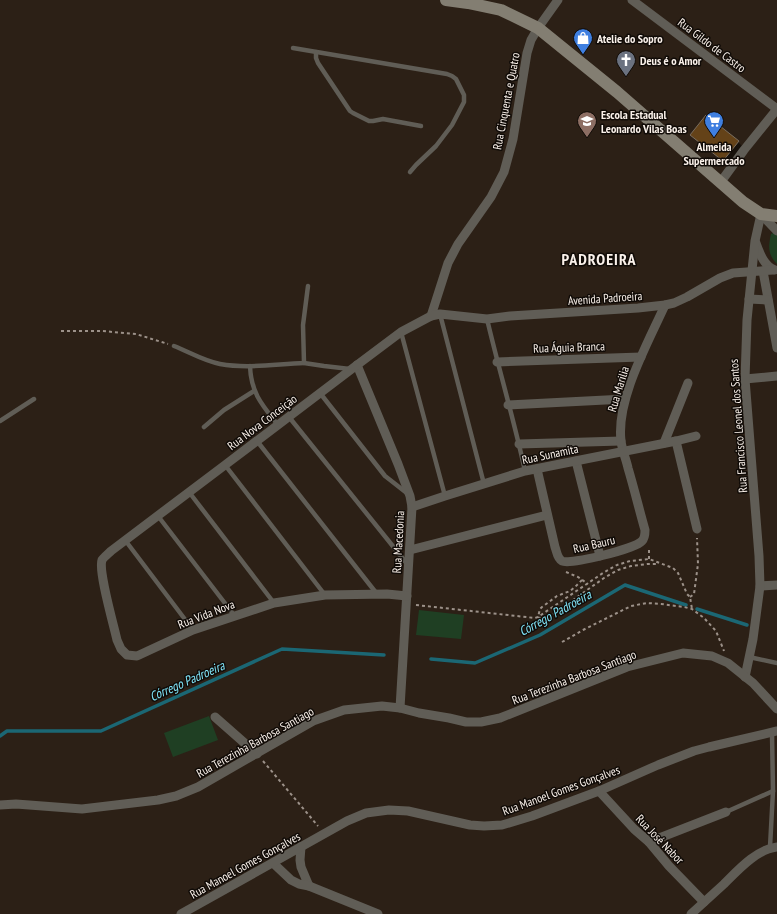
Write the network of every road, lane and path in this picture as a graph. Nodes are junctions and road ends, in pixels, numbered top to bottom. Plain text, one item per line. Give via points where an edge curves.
1 (446, 0) edge
2 (558, 0) edge
3 (632, 0) edge
4 (538, 28) junction
5 (293, 48) dead end
6 (316, 52) junction
7 (777, 109) edge
8 (421, 126) dead end
9 (410, 172) dead end
10 (720, 183) junction
11 (761, 214) junction
12 (777, 216) edge
13 (777, 231) edge
14 (755, 242) junction
15 (775, 270) edge
16 (752, 271) junction
17 (764, 271) junction
18 (308, 286) dead end
19 (749, 299) junction
20 (768, 300) junction
21 (665, 305) junction
22 (435, 315) junction
23 (487, 319) junction
24 (61, 331) dead end
25 (401, 332) junction
26 (174, 346) joint
27 (777, 348) edge
28 (641, 357) junction
29 (497, 362) junction
30 (304, 363) junction
31 (250, 366) junction
32 (354, 367) junction
33 (777, 376) edge
34 (745, 379) junction
35 (688, 383) dead end
36 (254, 391) junction
37 (320, 393) junction
38 (34, 399) dead end
39 (625, 400) junction
40 (508, 405) junction
41 (288, 417) junction
42 (0, 422) edge
43 (278, 425) junction
44 (204, 427) dead end
45 (696, 436) dead end
46 (257, 441) junction
47 (621, 441) junction
48 (676, 441) junction
49 (664, 443) junction
50 (519, 444) junction
51 (624, 451) junction
52 (576, 461) junction
53 (225, 465) junction
54 (537, 469) junction
55 (525, 471) junction
56 (484, 484) junction
57 (189, 492) junction
58 (410, 496) junction
59 (445, 496) junction
60 (412, 507) junction
61 (547, 515) junction
62 (158, 516) junction
63 (697, 529) joint
64 (645, 530) joint
65 (125, 540) junction
66 (649, 546) dead end
67 (410, 550) junction
68 (111, 551) joint
69 (600, 556) junction
70 (649, 559) junction
71 (661, 564) junction
72 (408, 566) junction
73 (564, 571) dead end
74 (603, 573) junction
75 (604, 578) junction
76 (582, 580) junction
77 (588, 584) junction
78 (760, 586) junction
79 (777, 586) edge
80 (377, 594) junction
81 (325, 595) junction
82 (690, 597) junction
83 (407, 600) junction
84 (274, 602) junction
85 (692, 609) junction
86 (234, 615) junction
87 (538, 617) junction
88 (193, 630) junction
89 (562, 642) dead end
90 (749, 657) junction
91 (728, 663) junction
92 (777, 663) edge
93 (745, 677) junction
94 (400, 708) junction
95 (777, 709) edge
96 (215, 717) dead end
97 (774, 732) edge
98 (257, 754) junction
99 (599, 791) junction
100 (773, 791) junction
101 (0, 805) edge
102 (726, 812) joint
103 (325, 834) junction
104 (648, 842) junction
105 (774, 847) edge
106 (301, 848) junction
107 (273, 863) junction
108 (309, 886) junction
109 (704, 902) junction
110 (181, 914) edge
111 (378, 914) edge
112 (692, 914) edge

1 - 4 main road via 500,10
2 - 4 street, Rua Cinquenta e Quatro
3 - 7 street, Rua Gildo de Castro
4 - 10 main road via 617,92
4 - 22 street, Rua Cinquenta e Quatro via 527,53 513,139 504,172 448,263
5 - 6 lane
6 - 8 lane via 318,63 353,113 369,121 383,119
6 - 9 lane via 447,74 456,79 464,95 464,102 452,125 436,146
7 - 10 street
10 - 11 main road
11 - 12 main road
11 - 13 street
11 - 14 street, Rua Francisco Leonel dos Santos
14 - 15 street via 760,256
14 - 16 street, Rua Francisco Leonel dos Santos
15 - 17 street, Avenida Padroeira
16 - 17 street, Avenida Padroeira
16 - 19 street, Rua Francisco Leonel dos Santos
16 - 21 street, Avenida Padroeira via 733,273 720,278 687,297
17 - 20 street
18 - 30 lane via 303,326
19 - 20 street
19 - 34 street, Rua Francisco Leonel dos Santos
20 - 27 street
21 - 23 street, Avenida Padroeira
21 - 28 street, Rua Marilia
22 - 23 street, Avenida Padroeira
22 - 25 street, Rua Nova Conceição
22 - 56 lane
23 - 29 lane
24 - 26 path via 136,334
25 - 32 street, Rua Nova Conceição
25 - 59 lane
26 - 31 lane via 219,364
28 - 29 street, Rua Águia Branca
28 - 39 street, Rua Marilia
29 - 40 lane
30 - 31 lane
30 - 32 lane
31 - 36 lane
32 - 37 street, Rua Nova Conceição
32 - 58 street, Rua Macedonia
33 - 34 street
34 - 78 street, Rua Francisco Leonel dos Santos
35 - 49 street
36 - 43 lane
36 - 44 lane via 224,410
37 - 41 street, Rua Nova Conceição
37 - 58 lane via 385,476
38 - 42 lane
39 - 40 street
39 - 47 street, Rua Marilia
40 - 50 lane
41 - 43 street, Rua Nova Conceição
41 - 72 lane
43 - 46 street, Rua Nova Conceição
45 - 48 street, Rua Sunamita
46 - 53 street, Rua Nova Conceição
46 - 80 lane
47 - 50 street
47 - 51 street, Rua Marilia
48 - 49 street, Rua Sunamita
48 - 63 street
49 - 51 street, Rua Sunamita
50 - 55 lane
51 - 52 street, Rua Sunamita
51 - 64 street, Rua Marilia
52 - 54 street, Rua Sunamita
52 - 69 street
53 - 57 street, Rua Nova Conceição
53 - 81 lane
54 - 55 street, Rua Sunamita
54 - 61 street, Rua Bauru
55 - 56 street, Rua Sunamita
56 - 59 street, Rua Sunamita
57 - 62 street, Rua Nova Conceição
57 - 84 lane
58 - 60 street, Rua Macedonia
59 - 60 street, Rua Sunamita
60 - 67 street, Rua Macedonia
61 - 67 street
61 - 69 street, Rua Bauru via 558,556 562,561
62 - 65 street, Rua Nova Conceição
62 - 86 lane
63 - 82 path via 698,564 694,594
64 - 69 street, Rua Bauru via 642,541 636,545
65 - 68 street, Rua Nova Conceição
65 - 88 lane
66 - 70 path
67 - 72 street, Rua Macedonia
68 - 88 street, Rua Vida Nova via 102,560 103,581 117,640 127,655 137,656
70 - 71 path
70 - 74 path via 630,561
71 - 75 path via 631,566
71 - 82 path via 674,568
72 - 83 street, Rua Macedonia
73 - 76 path
74 - 75 path
74 - 77 path
75 - 87 path via 545,620
76 - 77 path
76 - 87 path via 542,607
77 - 87 path
78 - 79 street
78 - 90 street, Rua Francisco Leonel dos Santos
80 - 81 street, Rua Vida Nova
80 - 83 street, Rua Vida Nova
81 - 84 street, Rua Vida Nova
82 - 85 path
83 - 87 path
83 - 94 street, Rua Macedonia
84 - 86 street, Rua Vida Nova
85 - 89 path via 647,603 631,606
85 - 91 path via 716,631
86 - 88 street, Rua Vida Nova
90 - 92 lane
90 - 93 street, Rua Francisco Leonel dos Santos
91 - 93 street, Rua Terezinha Barbosa Santiago
91 - 94 street, Rua Terezinha Barbosa Santiago via 712,656 683,653 626,667 500,718 481,722 466,722
93 - 95 street, Rua Terezinha Barbosa Santiago
94 - 98 street, Rua Terezinha Barbosa Santiago via 382,706 344,710 313,721
96 - 98 street
97 - 99 street, Rua Manoel Gomes Gonçalves via 694,751
97 - 100 lane
98 - 101 street, Rua Terezinha Barbosa Santiago via 198,787 176,796 82,809
98 - 103 path
99 - 103 street, Rua Manoel Gomes Gonçalves via 502,825 470,825 408,811 389,810 346,821
99 - 104 street, Rua José Nabor
100 - 102 lane
100 - 105 lane
102 - 104 street
103 - 106 street, Rua Manoel Gomes Gonçalves
104 - 109 street, Rua José Nabor
105 - 109 street via 763,851 743,866
106 - 107 street, Rua Manoel Gomes Gonçalves
106 - 108 street via 301,867
107 - 108 street via 291,880
107 - 110 street, Rua Manoel Gomes Gonçalves
108 - 111 street
109 - 112 street

